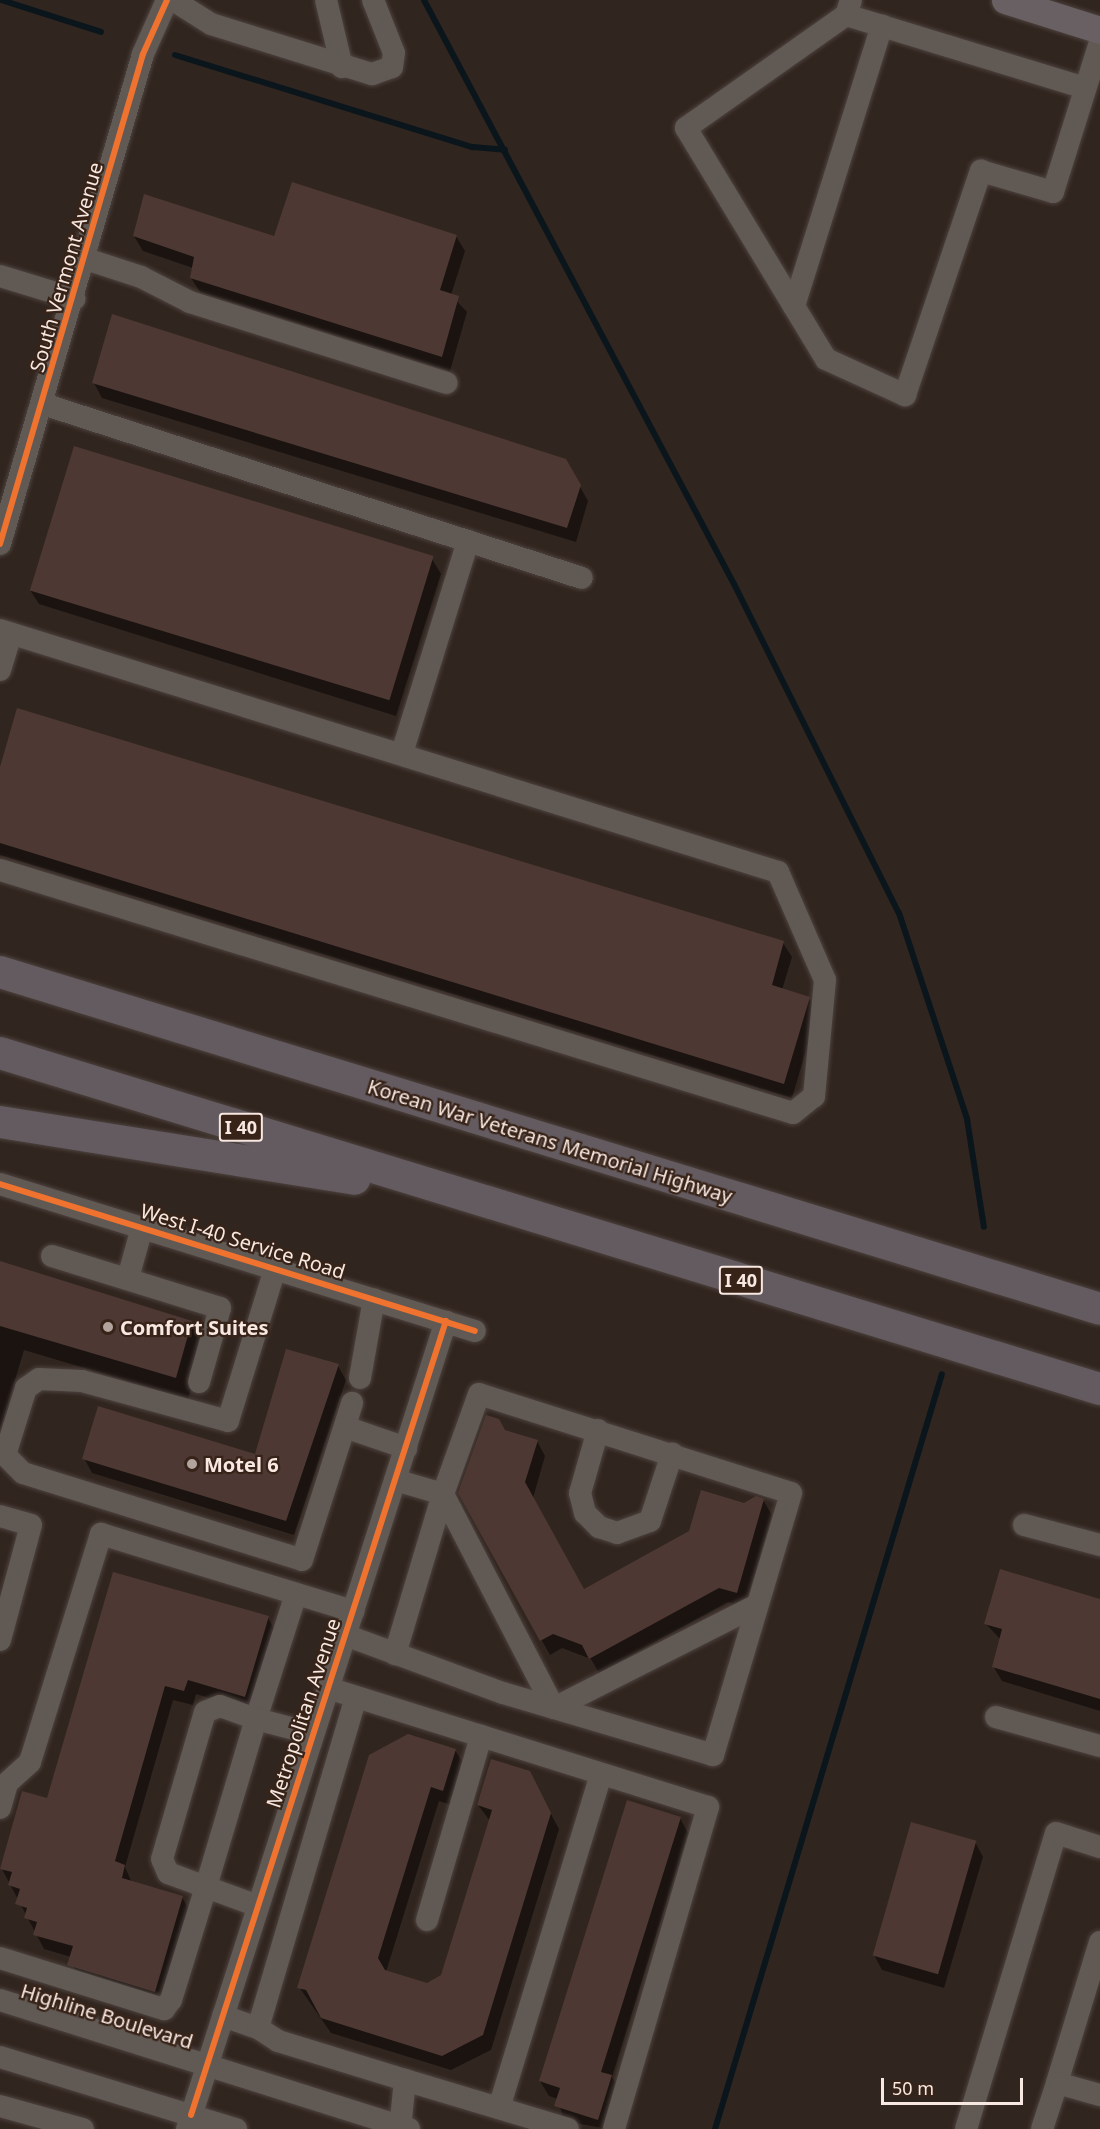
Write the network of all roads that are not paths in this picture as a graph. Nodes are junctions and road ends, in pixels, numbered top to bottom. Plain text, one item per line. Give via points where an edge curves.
1 (166, 0) edge
2 (173, 0) edge
3 (326, 0) edge
4 (373, 0) edge
5 (1005, 0) edge
6 (848, 7) edge
7 (882, 26) junction
8 (1100, 30) edge
9 (1100, 42) edge
10 (342, 67) junction
11 (1085, 88) junction
12 (86, 259) junction
13 (0, 276) edge
14 (75, 299) junction
15 (794, 306) junction
16 (447, 383) dead end
17 (43, 404) junction
18 (468, 541) junction
19 (0, 544) edge
20 (582, 578) dead end
21 (6, 632) edge
22 (0, 670) edge
23 (402, 753) junction
24 (0, 870) edge
25 (0, 972) edge
26 (0, 1053) edge
27 (0, 1122) edge
28 (0, 1184) edge
29 (481, 1201) junction
30 (142, 1228) junction
31 (52, 1256) dead end
32 (276, 1269) junction
33 (128, 1278) junction
34 (374, 1299) junction
35 (1100, 1309) edge
36 (446, 1321) junction
37 (476, 1332) dead end
38 (360, 1377) dead end
39 (199, 1382) dead end
40 (1100, 1389) edge
41 (352, 1403) dead end
42 (345, 1427) junction
43 (598, 1430) junction
44 (405, 1448) junction
45 (672, 1454) junction
46 (395, 1480) junction
47 (443, 1494) junction
48 (0, 1516) edge
49 (1024, 1526) dead end
50 (1100, 1545) edge
51 (8, 1583) edge
52 (295, 1597) junction
53 (758, 1605) junction
54 (353, 1611) junction
55 (345, 1635) junction
56 (0, 1640) edge
57 (396, 1654) junction
58 (328, 1688) junction
59 (356, 1697) junction
60 (554, 1708) junction
61 (996, 1717) dead end
62 (256, 1719) junction
63 (313, 1734) junction
64 (481, 1736) junction
65 (1100, 1746) edge
66 (601, 1774) junction
67 (0, 1808) edge
68 (1100, 1847) edge
69 (206, 1887) junction
70 (258, 1906) junction
71 (427, 1920) dead end
72 (1100, 1942) edge
73 (0, 1958) edge
74 (0, 2000) edge
75 (223, 2016) junction
76 (258, 2028) junction
77 (0, 2057) edge
78 (207, 2064) junction
79 (405, 2080) junction
80 (1057, 2083) junction
81 (1100, 2096) edge
82 (0, 2106) edge
83 (499, 2108) junction
84 (189, 2122) edge
85 (403, 2128) edge
86 (83, 2129) edge
87 (236, 2129) edge
88 (568, 2129) edge
89 (614, 2129) edge
90 (966, 2129) edge
91 (1042, 2129) edge

1 - 12 street, South Vermont Avenue via 143,54
2 - 10 street via 211,24
3 - 10 street
4 - 10 street via 394,53 392,67 372,74
5 - 8 main road
6 - 7 street
6 - 15 street via 686,128
7 - 11 street
7 - 15 street
9 - 11 street
11 - 15 street via 1053,192 981,171 905,395 826,358
12 - 14 street, South Vermont Avenue
12 - 16 street via 141,277 190,302
13 - 14 street
14 - 17 street, South Vermont Avenue
17 - 18 street
17 - 19 street, South Vermont Avenue
18 - 20 street
18 - 23 street
21 - 22 street
21 - 23 street
23 - 24 street via 778,872 825,980 811,1102 793,1113
25 - 35 highway, Korean War Veterans Memorial Highway
26 - 29 highway, I 40
27 - 29 highway
28 - 30 street, West I-40 Service Road
29 - 40 highway, I 40
30 - 32 street, West I-40 Service Road
30 - 33 street
31 - 33 street
32 - 34 street, West I-40 Service Road
32 - 42 street via 228,1421 82,1381 39,1379 26,1388 5,1455 23,1473 303,1560
33 - 39 street via 220,1308
34 - 36 street, West I-40 Service Road
34 - 38 street
36 - 37 street, West I-40 Service Road
36 - 44 street, Metropolitan Avenue
41 - 42 street
42 - 44 street
43 - 45 street
43 - 45 street via 580,1493 585,1513 599,1527 616,1533 650,1521
43 - 47 street via 479,1394
44 - 46 street, Metropolitan Avenue
45 - 53 street via 791,1493
46 - 47 street
46 - 54 street, Metropolitan Avenue
47 - 57 street
47 - 60 street
48 - 51 street via 31,1525
49 - 50 street
51 - 56 street
52 - 54 street
52 - 62 street
52 - 67 street via 101,1534 30,1762 7,1783
53 - 60 street
53 - 60 street via 713,1755
54 - 55 street, Metropolitan Avenue
55 - 57 street
55 - 58 street, Metropolitan Avenue
57 - 60 street
58 - 59 street
58 - 63 street, Metropolitan Avenue
59 - 64 street
59 - 76 street
61 - 65 street
62 - 63 street
62 - 69 street
62 - 69 street via 220,1706 205,1712 162,1859 168,1874
63 - 70 street, Metropolitan Avenue
64 - 66 street
64 - 71 street
66 - 83 street
66 - 89 street via 708,1807
68 - 90 street via 1056,1833
69 - 70 street
69 - 73 street via 171,2000 164,2009
70 - 75 street, Metropolitan Avenue
72 - 80 street
74 - 78 street, Highline Boulevard
75 - 76 street
75 - 78 street, Metropolitan Avenue
76 - 79 street via 278,2041
77 - 84 street
78 - 84 street, Metropolitan Avenue
78 - 85 street, Highline Boulevard
79 - 83 street
79 - 85 street
80 - 81 street
80 - 91 street
82 - 86 street
83 - 88 street
84 - 87 street

